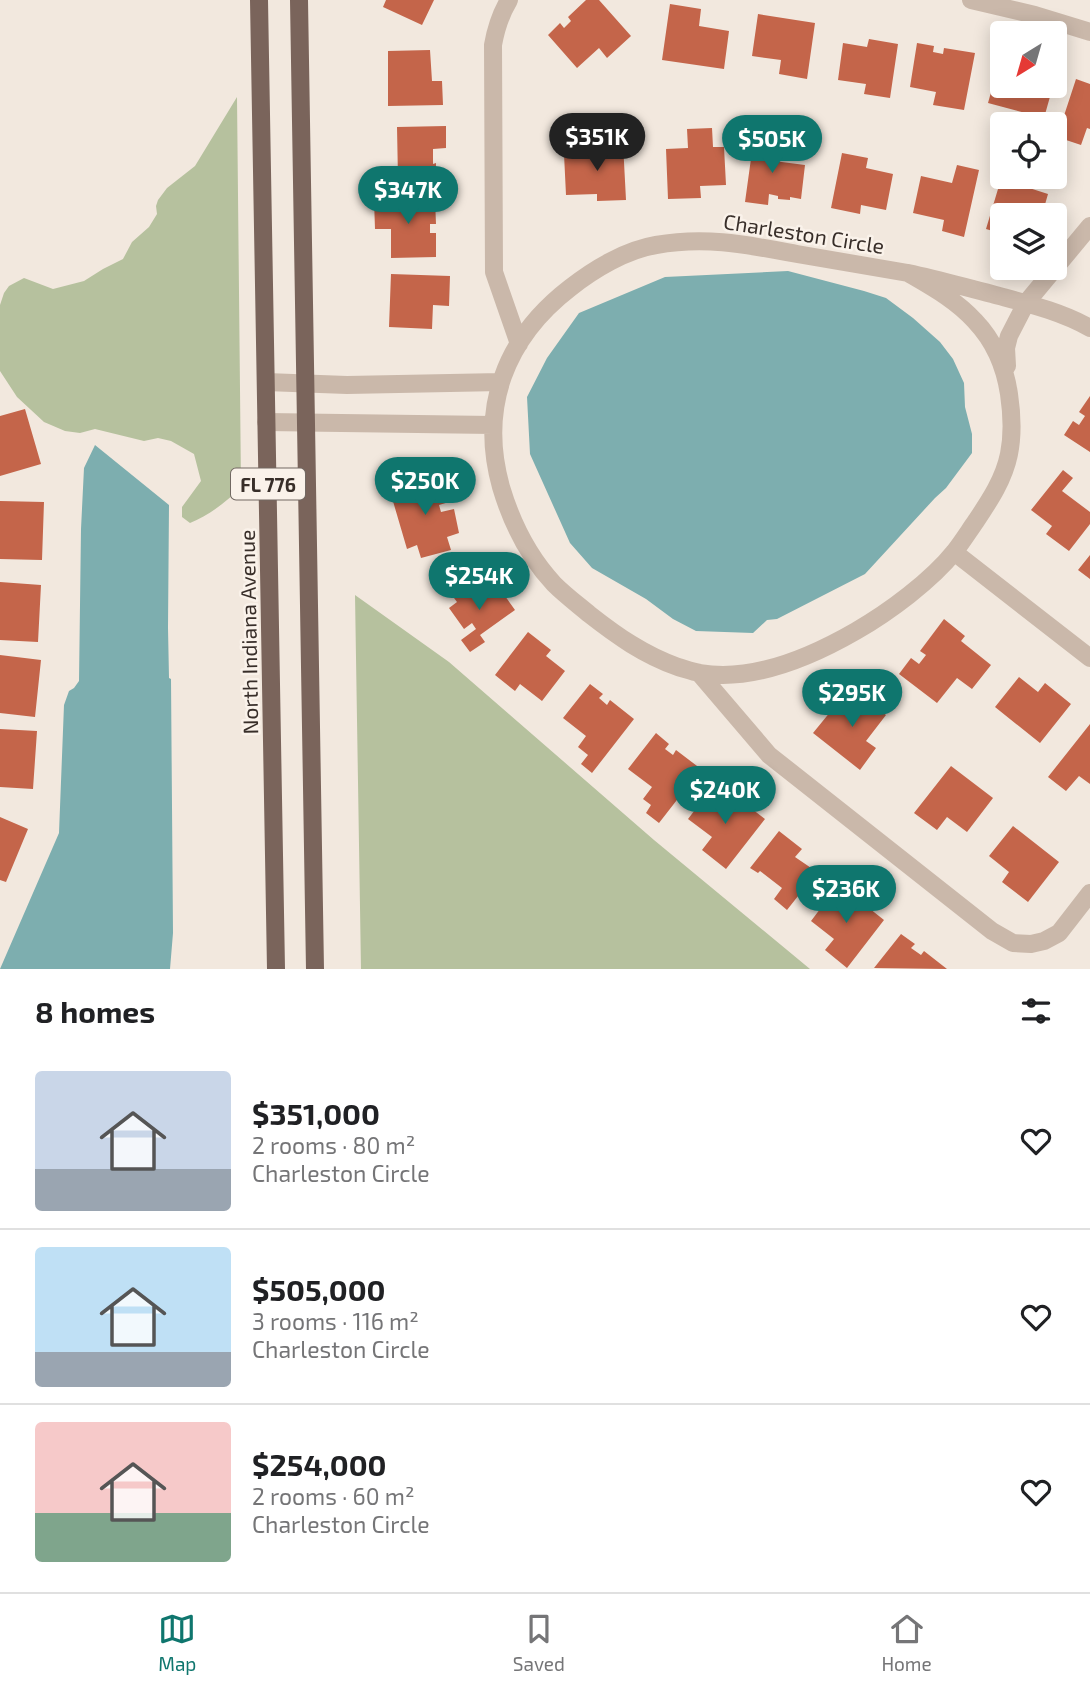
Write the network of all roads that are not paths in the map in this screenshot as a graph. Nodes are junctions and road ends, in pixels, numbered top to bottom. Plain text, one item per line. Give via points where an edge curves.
1 (259, 0) edge
2 (299, 0) edge
3 (509, 0) edge
4 (971, 0) edge
5 (1090, 32) edge
6 (1090, 226) edge
7 (908, 274) junction
8 (1026, 303) junction
9 (1090, 328) edge
10 (519, 344) junction
11 (1007, 379) junction
12 (266, 382) junction
13 (304, 382) junction
14 (501, 382) junction
15 (267, 422) junction
16 (305, 422) junction
17 (493, 425) junction
18 (954, 552) junction
19 (1090, 658) edge
20 (699, 673) junction
21 (1090, 893) edge
22 (276, 969) edge
23 (315, 969) edge

1 - 12 main road, North Indiana Avenue / FL 776
2 - 13 main road, FL 776
3 - 10 street via 496,25 493,45 494,272
4 - 5 street
6 - 8 street
7 - 8 street, Charleston Circle
7 - 10 street, Charleston Circle via 731,242 678,241 650,246 582,279 537,318
7 - 11 street, Charleston Circle via 936,288 977,323 995,347
8 - 9 street, Charleston Circle
8 - 11 street via 1009,336
10 - 14 street, Charleston Circle
11 - 18 street, Charleston Circle via 1012,429 1003,475
12 - 13 street
12 - 15 main road, North Indiana Avenue / FL 776
13 - 14 street
13 - 16 main road, FL 776
14 - 17 street, Charleston Circle
15 - 16 street
15 - 22 main road, North Indiana Avenue / FL 776
16 - 17 street
16 - 23 main road, FL 776
17 - 20 street, Charleston Circle via 495,460 506,505 516,531 545,574 622,640
18 - 19 street
18 - 20 street, Charleston Circle via 873,621 804,658 747,673
20 - 21 street via 769,755 1013,943 1031,944 1059,933

